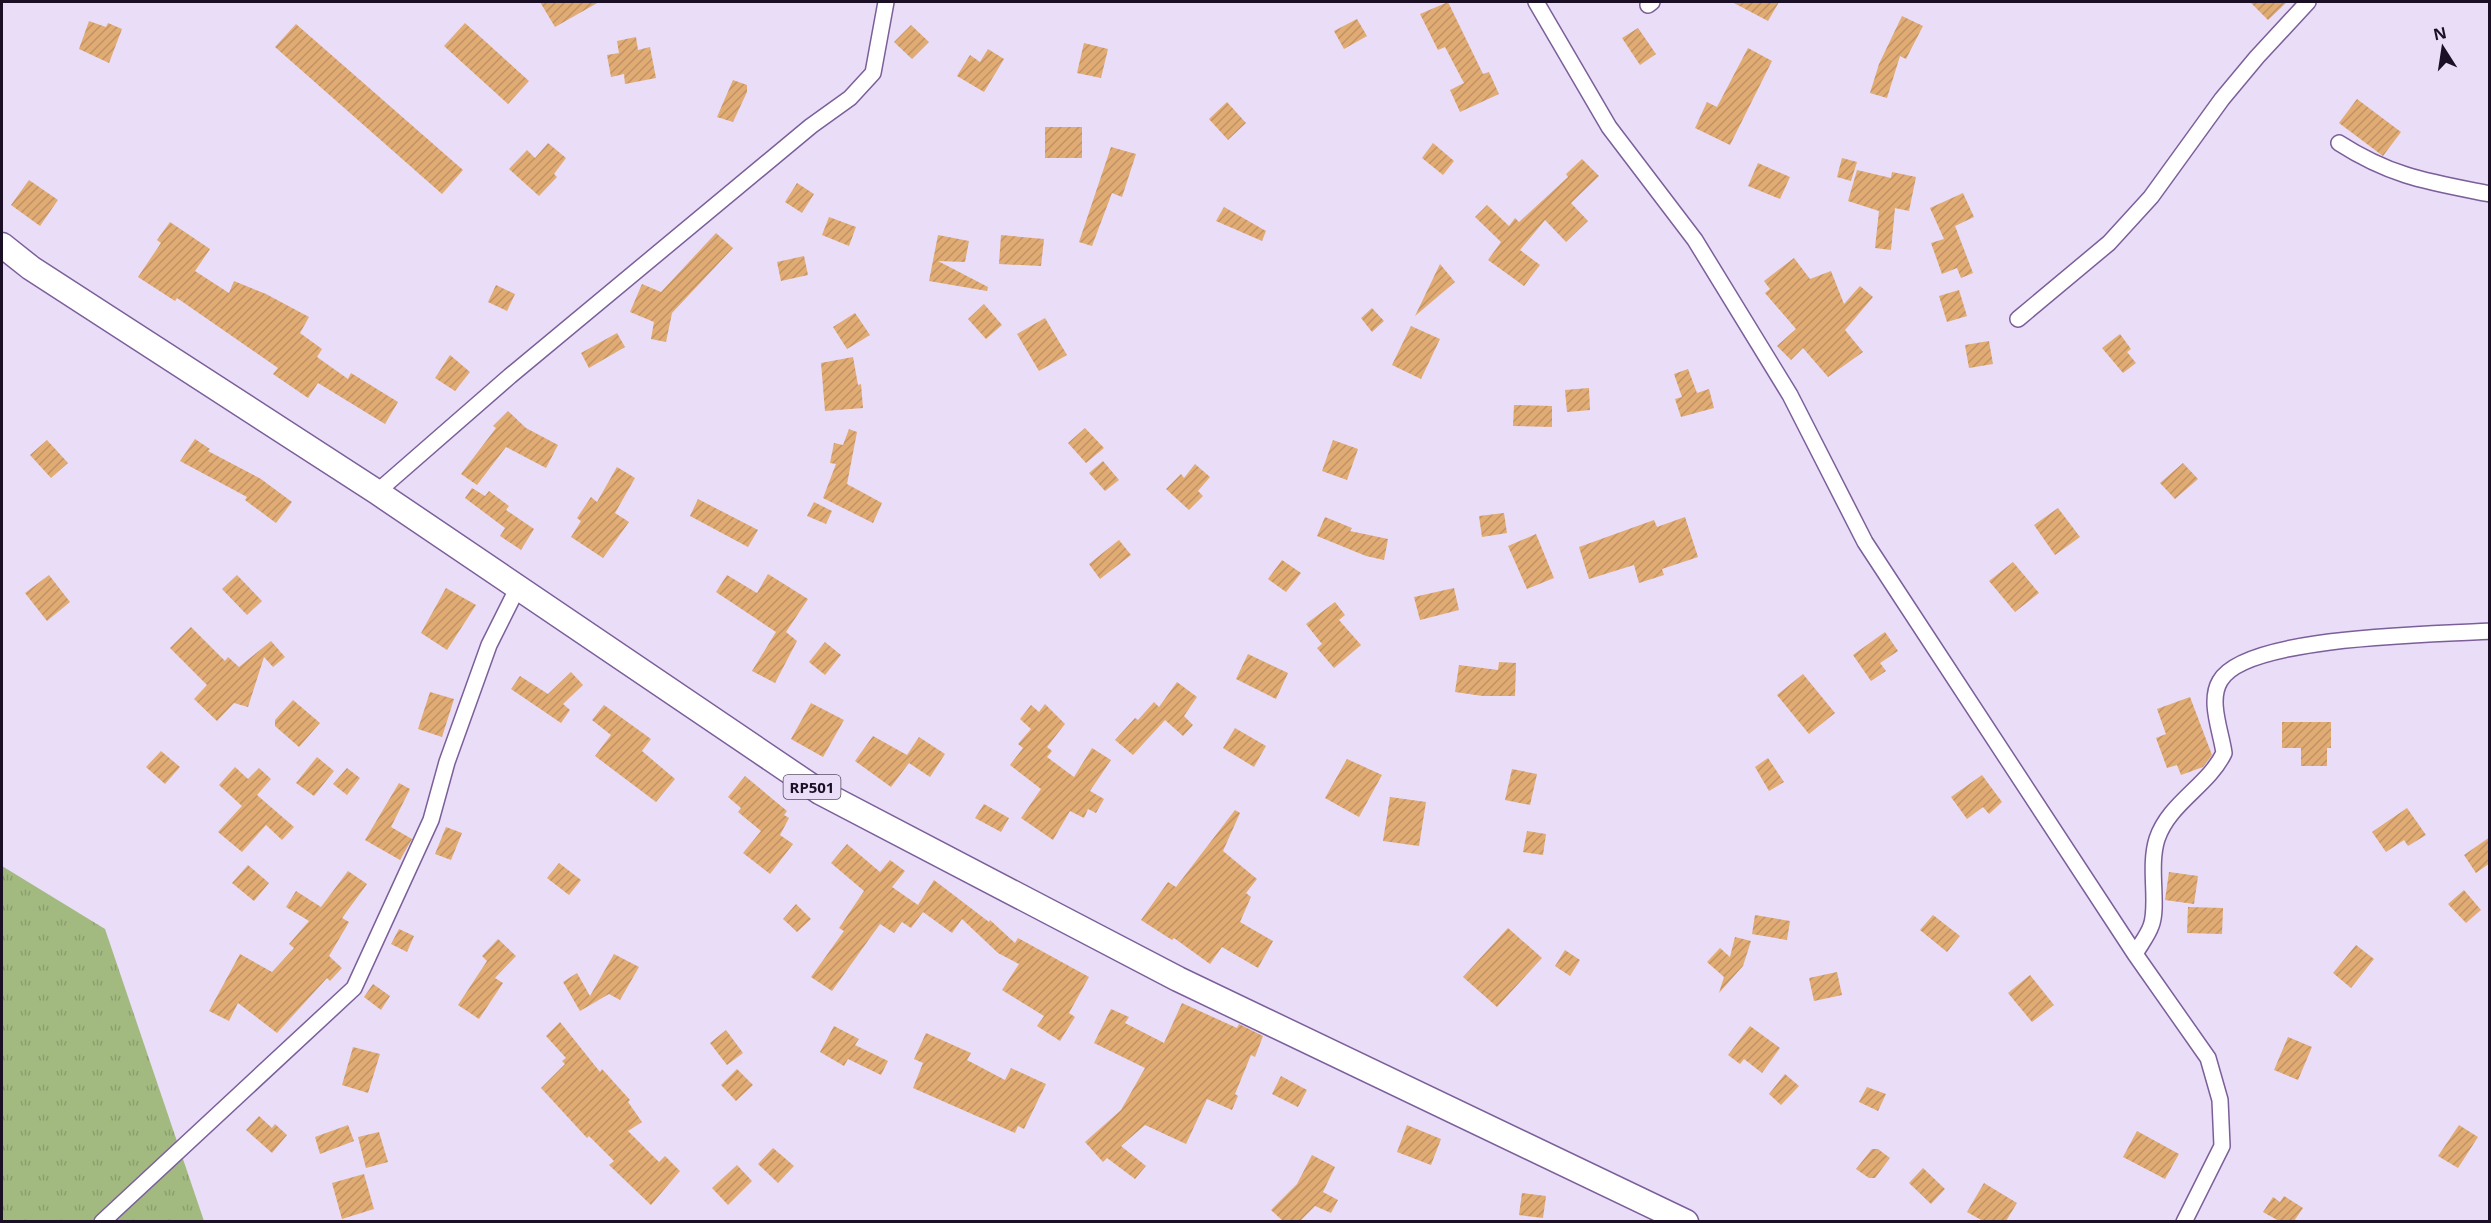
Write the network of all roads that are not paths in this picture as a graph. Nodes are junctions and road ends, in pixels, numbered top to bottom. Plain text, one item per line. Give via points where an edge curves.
1 (886, 2) edge
2 (1536, 2) edge
3 (2308, 2) edge
4 (2339, 143) dead end
5 (2490, 194) edge
6 (2, 245) edge
7 (2018, 319) dead end
8 (377, 492) junction
9 (517, 589) junction
10 (2490, 631) edge
11 (2135, 954) junction
12 (102, 1221) edge
13 (1686, 1221) edge
14 (2184, 1221) edge

1 - 8 street via 873,73 850,98 811,126 510,376
2 - 11 street via 1609,127 1695,240 1790,395 1865,542
3 - 7 street via 2222,99 2151,197 2109,243
4 - 5 street via 2389,171
6 - 8 main road, RP501
8 - 9 main road, RP501
9 - 12 street via 489,645 447,762 431,820 354,988
9 - 13 main road, RP501 via 820,792 1178,979
10 - 11 street via 2304,644 2256,656 2229,670 2216,689 2224,753 2176,808 2158,837 2151,878 2152,925
11 - 14 street via 2208,1058 2220,1100 2222,1146

